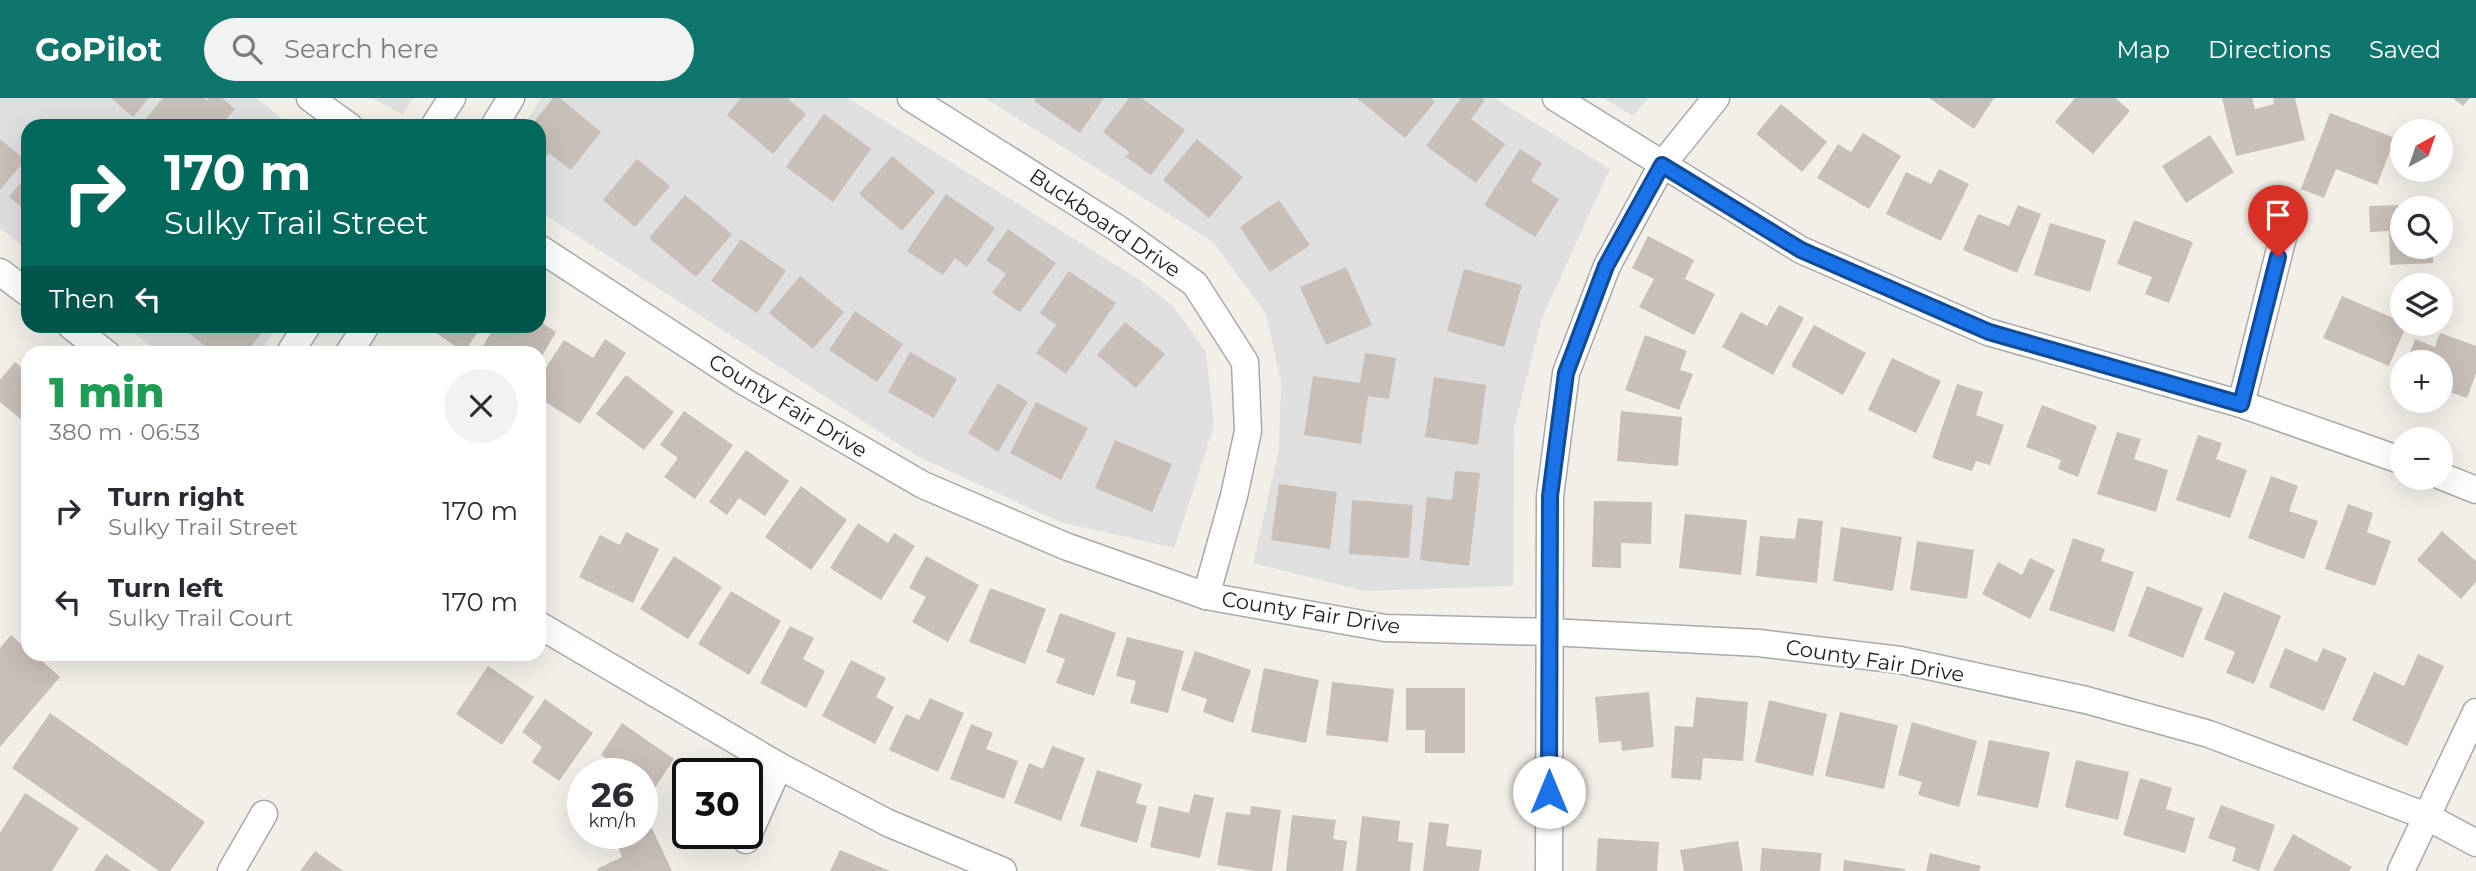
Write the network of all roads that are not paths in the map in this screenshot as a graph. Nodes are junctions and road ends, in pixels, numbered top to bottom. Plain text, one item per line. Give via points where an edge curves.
1 (310, 98) edge
2 (452, 98) edge
3 (511, 98) edge
4 (911, 98) edge
5 (1556, 98) edge
6 (1716, 98) edge
7 (339, 119) edge
8 (438, 119) edge
9 (498, 119) edge
10 (1662, 165) junction
11 (2284, 233) dead end
12 (546, 253) edge
13 (0, 272) edge
14 (21, 288) edge
15 (80, 333) edge
16 (97, 346) edge
17 (2241, 404) junction
18 (2390, 456) edge
19 (2453, 481) edge
20 (2476, 490) edge
21 (1206, 596) junction
22 (546, 629) edge
23 (1550, 632) junction
24 (2476, 712) edge
25 (779, 766) junction
26 (763, 803) edge
27 (264, 814) dead end
28 (2426, 816) junction
29 (2476, 843) edge
30 (231, 871) edge
31 (1003, 871) edge
32 (1549, 871) edge
33 (2402, 871) edge

1 - 7 street
2 - 8 street
3 - 9 street
4 - 21 street, Buckboard Drive via 1117,228 1195,284 1245,362 1248,431
5 - 10 street
6 - 10 street
10 - 17 street via 1801,250 1989,332
10 - 23 street via 1606,266 1566,373 1550,496
11 - 17 street
12 - 21 street, County Fair Drive via 745,382 923,485 1065,546
13 - 14 street
15 - 16 street
17 - 18 street
19 - 20 street
21 - 23 street, County Fair Drive via 1385,628
22 - 25 street
23 - 28 street, County Fair Drive via 1759,643 1900,660 2086,700 2209,734
23 - 32 street
24 - 28 street
25 - 26 street
25 - 31 street via 888,823
27 - 30 street
28 - 29 street, County Fair Drive
28 - 33 street

